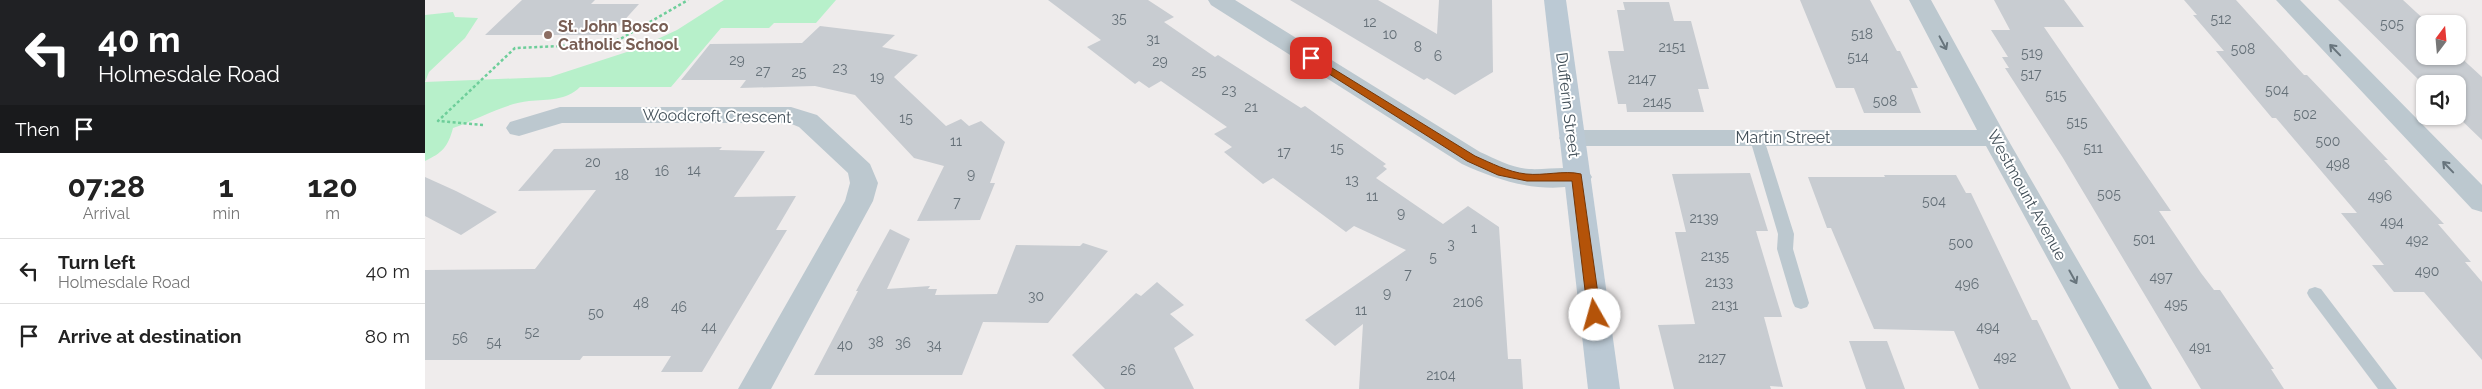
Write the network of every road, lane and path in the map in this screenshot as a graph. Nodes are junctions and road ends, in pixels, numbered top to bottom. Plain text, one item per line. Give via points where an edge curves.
1 (688, 0) edge
2 (1219, 0) edge
3 (1555, 0) edge
4 (1920, 0) edge
5 (2287, 0) edge
6 (483, 125) dead end
7 (519, 128) dead end
8 (1756, 136) junction
9 (1572, 138) junction
10 (1994, 138) junction
11 (1577, 177) junction
12 (2482, 202) edge
13 (2315, 293) dead end
14 (1801, 303) dead end
15 (755, 389) edge
16 (1604, 389) edge
17 (2137, 389) edge
18 (2388, 389) edge

1 - 6 path via 607,44 515,48 439,121
2 - 11 street via 1471,158 1502,172 1527,178
3 - 9 main road, Dufferin Street
4 -> 10 street, Westmount Avenue
12 -> 5 street
7 - 15 street, Woodcroft Crescent via 560,115 791,115 807,121 827,136 861,170 864,183 859,201
8 - 9 street, Martin Street
8 - 10 street, Martin Street
8 - 14 lane via 1786,234 1785,249
9 - 11 main road, Dufferin Street
10 -> 17 street, Westmount Avenue
11 - 16 main road, Dufferin Street
13 - 18 lane

